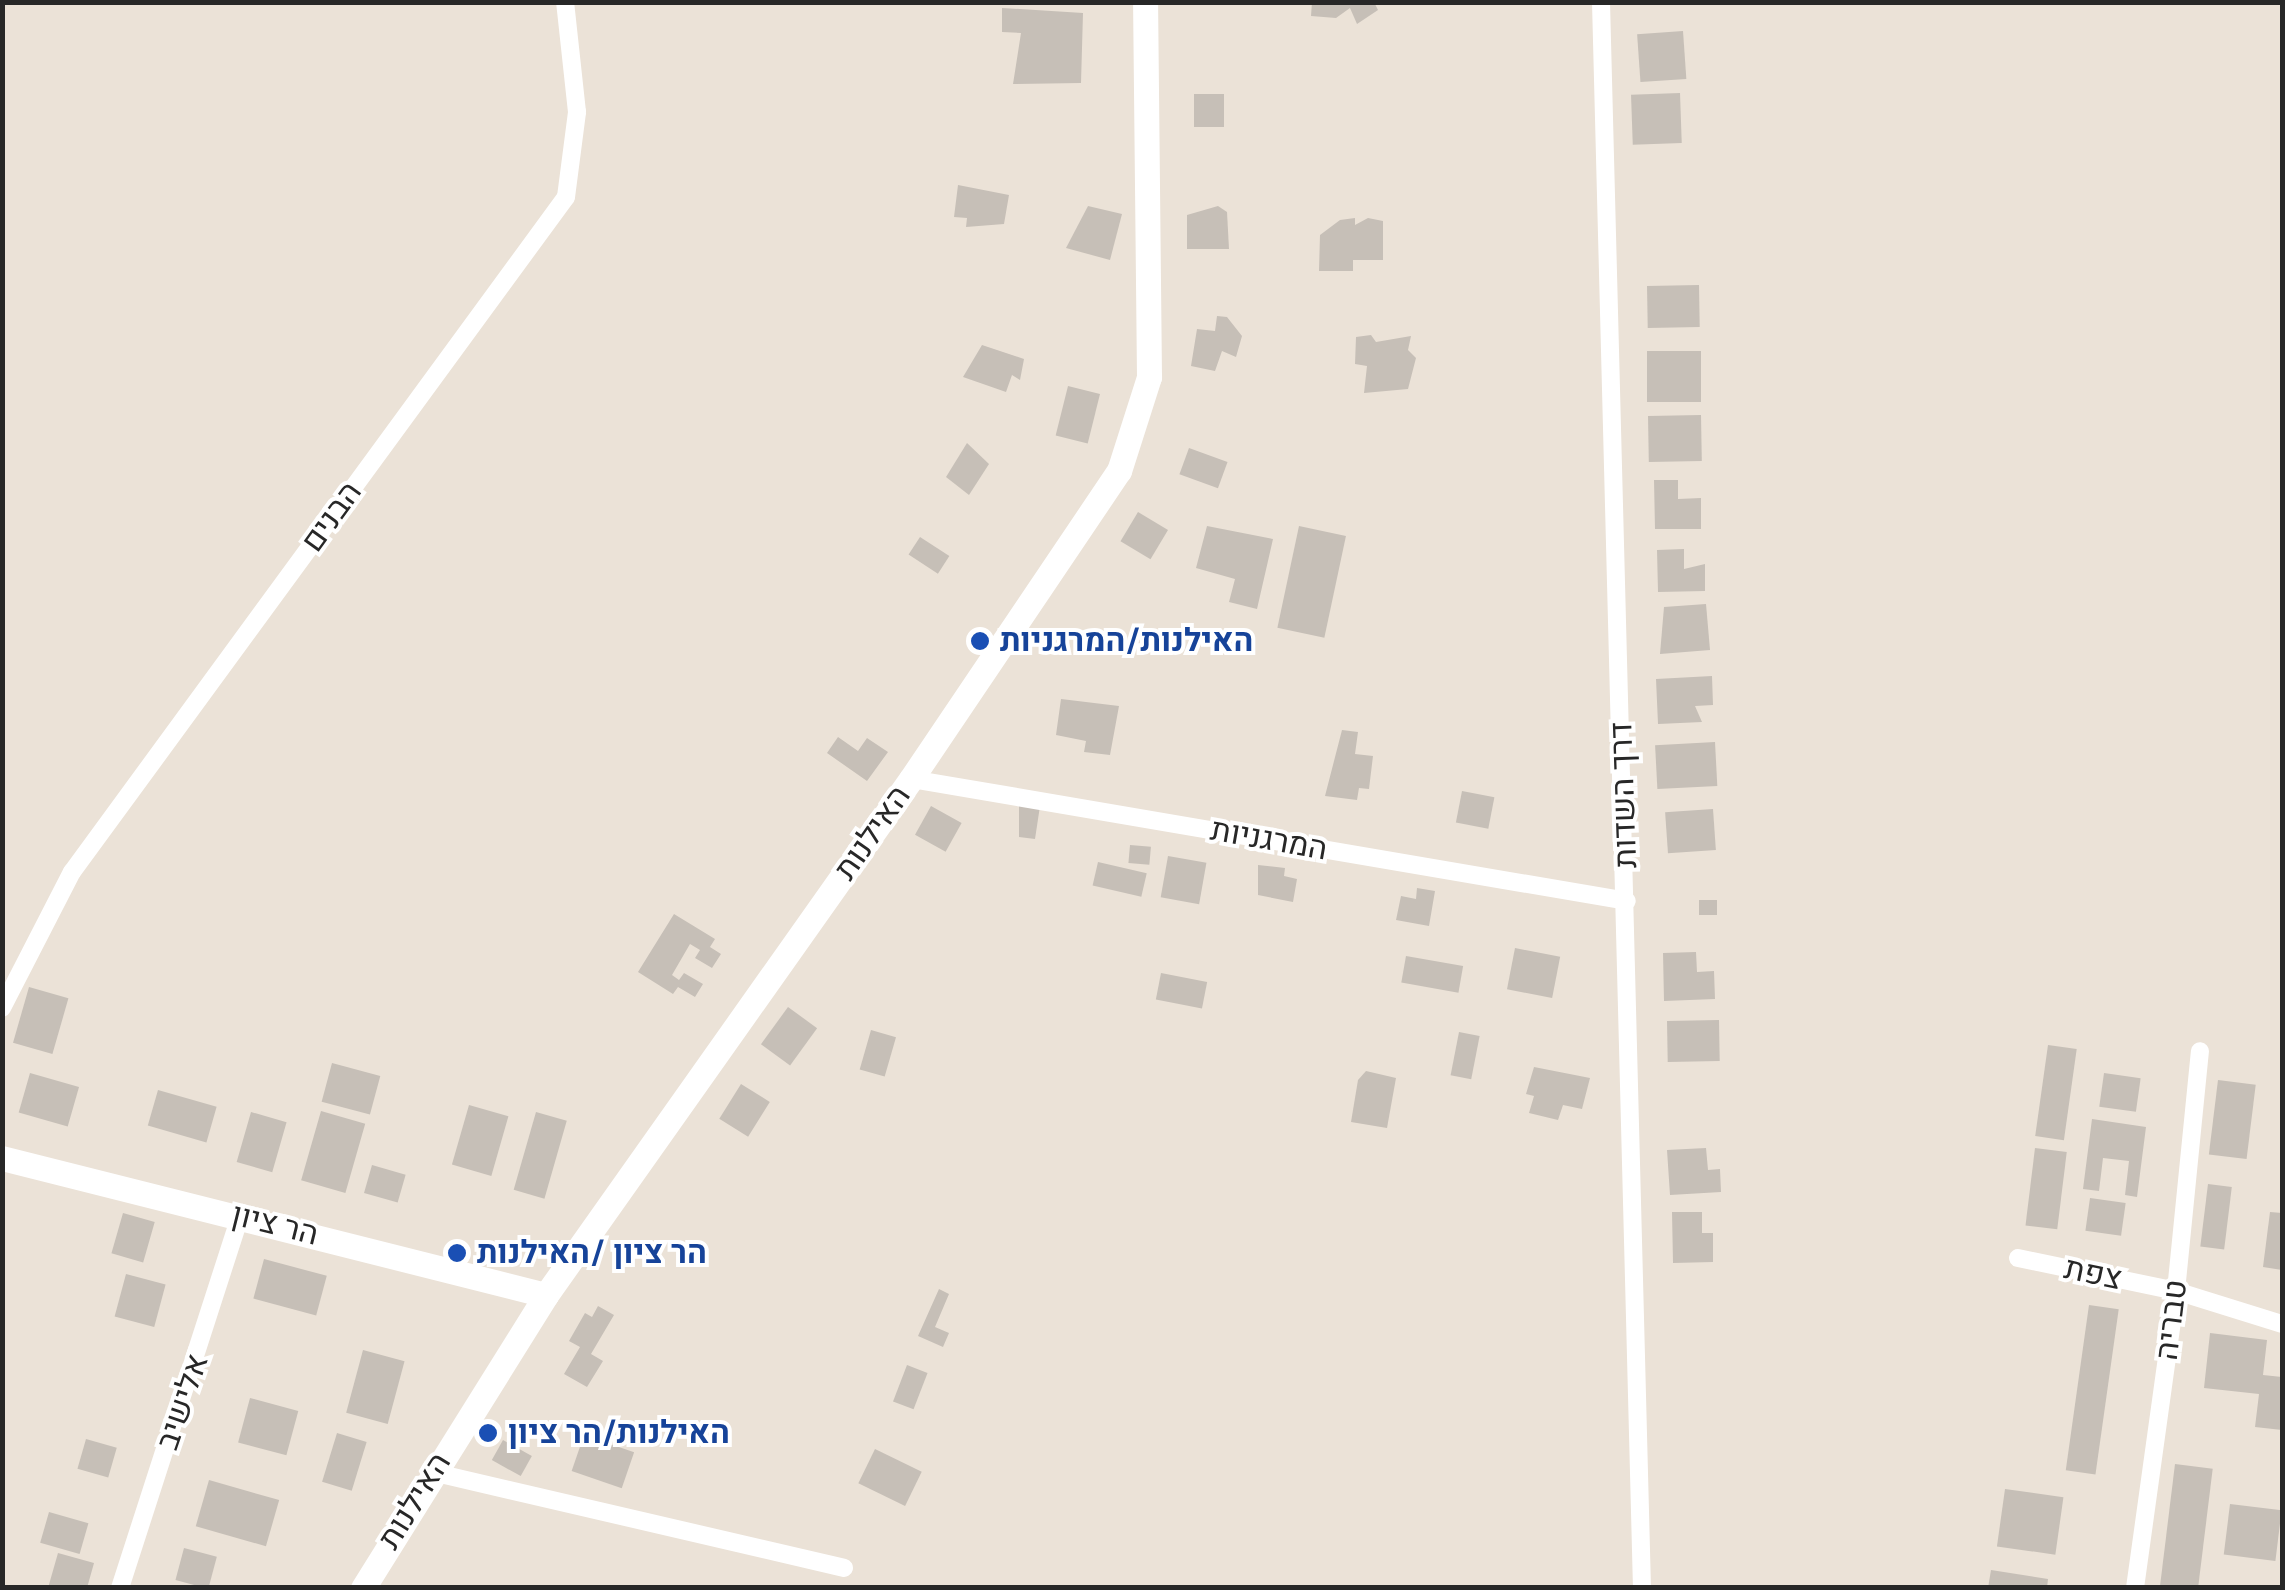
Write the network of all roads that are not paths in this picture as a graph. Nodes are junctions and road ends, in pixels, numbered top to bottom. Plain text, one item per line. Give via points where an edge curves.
1 (565, 2) edge
2 (1145, 2) edge
3 (1602, 2) edge
4 (911, 780) junction
5 (1627, 900) junction
6 (2, 1008) edge
7 (2200, 1050) dead end
8 (2, 1158) edge
9 (240, 1216) junction
10 (2018, 1258) dead end
11 (2176, 1291) junction
12 (546, 1296) junction
13 (2282, 1324) edge
14 (432, 1472) junction
15 (844, 1568) dead end
16 (120, 1588) edge
17 (362, 1588) edge
18 (1642, 1588) edge
19 (2135, 1588) edge

1 - 6 street, הבנים via 577,112 566,197 72,872
2 - 4 main road, האילנות via 1149,377 1119,470
3 - 5 street, דרך השדות
4 - 5 street, המרגניות
4 - 12 main road, האילנות
5 - 18 street, דרך השדות
7 - 11 street, טבריה
8 - 9 main road, הר ציון
9 - 12 main road, הר ציון
9 - 16 street, אלישיב
10 - 11 street, צפת
11 - 13 street, צפת
11 - 19 street, טבריה
12 - 14 main road, האילנות
14 - 15 street
14 - 17 main road, האילנות

